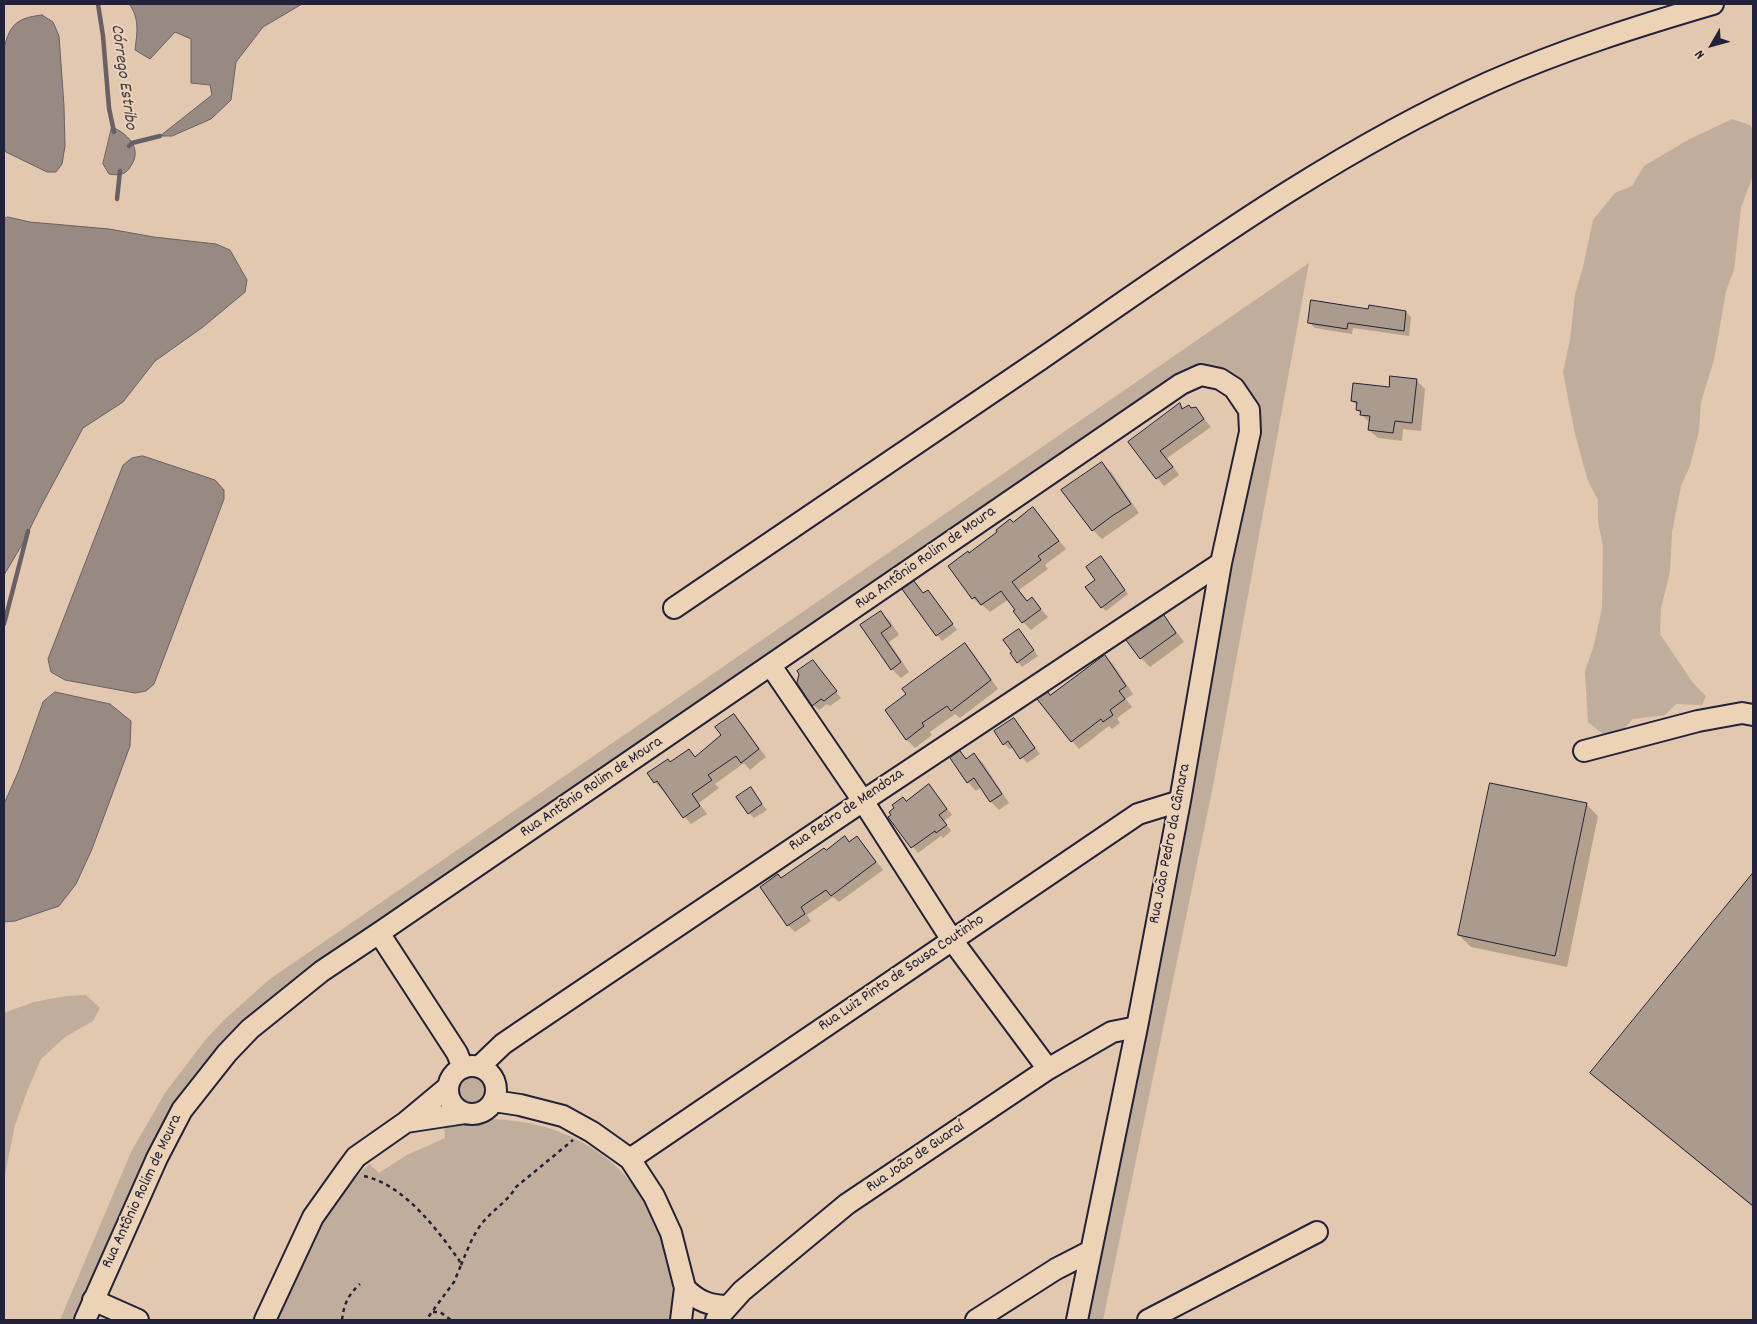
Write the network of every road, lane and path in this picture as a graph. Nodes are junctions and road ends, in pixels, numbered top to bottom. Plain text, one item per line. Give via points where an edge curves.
1 (1713, 4) edge
2 (1220, 379) joint
3 (1221, 563) junction
4 (674, 608) dead end
5 (771, 666) junction
6 (1753, 715) edge
7 (1584, 751) dead end
8 (863, 800) junction
9 (1180, 801) junction
10 (379, 933) junction
11 (952, 940) junction
12 (1137, 1027) junction
13 (471, 1068) junction
14 (1048, 1069) junction
15 (448, 1087) junction
16 (494, 1101) junction
17 (465, 1113) junction
18 (406, 1122) junction
19 (586, 1129) junction
20 (630, 1159) junction
21 (345, 1172) junction
22 (1317, 1232) dead end
23 (1091, 1251) junction
24 (461, 1265) junction
25 (360, 1284) dead end
26 (685, 1288) junction
27 (93, 1300) junction
28 (432, 1312) junction
29 (722, 1313) edge
30 (85, 1320) edge
31 (138, 1320) edge
32 (265, 1320) edge
33 (342, 1320) edge
34 (426, 1320) edge
35 (451, 1320) edge
36 (681, 1320) edge
37 (976, 1320) edge
38 (1077, 1320) edge
39 (1148, 1320) edge

1 - 4 street via 1556,55 1490,82 1338,162 1220,237
2 - 3 street, Rua João Pedro da Câmara via 1234,388 1248,410 1250,432
2 - 5 street, Rua Antônio Rolim de Moura via 1201,375 1181,384
3 - 8 street, Rua Pedro de Mendoza
3 - 9 street, Rua João Pedro da Câmara
5 - 8 street
5 - 10 street, Rua Antônio Rolim de Moura
6 - 7 street via 1698,721
8 - 11 street
8 - 13 street, Rua Pedro de Mendoza
9 - 11 street, Rua Luiz Pinto de Sousa Coutinho via 1138,814
9 - 12 street, Rua João Pedro da Câmara
10 - 13 street via 457,1053
10 - 27 street, Rua Antônio Rolim de Moura via 322,971 250,1029 182,1110
11 - 14 street
11 - 20 street, Rua Luiz Pinto de Sousa Coutinho
12 - 14 street, Rua João de Guaraí via 1112,1032
12 - 23 street, Rua João Pedro da Câmara
13 - 15 street via 456,1073
13 - 16 street via 486,1071 492,1077 496,1094
14 - 29 street, Rua João de Guaraí via 847,1204 742,1291
15 - 17 street via 452,1103
15 - 18 street
16 - 17 street via 482,1112
16 - 19 street via 556,1114
17 - 18 street
18 - 21 street via 356,1157
19 - 20 street
19 - 24 path via 516,1187 483,1222
20 - 26 street via 654,1196 671,1233
21 - 24 path via 372,1178 396,1191 436,1228
21 - 32 street via 313,1217
22 - 39 street
23 - 37 street via 1056,1269
23 - 38 street, Rua João Pedro da Câmara
24 - 28 path via 454,1282
25 - 33 path via 349,1295
26 - 29 street via 704,1303 720,1306
26 - 36 street
27 - 30 street, Rua Antônio Rolim de Moura
27 - 31 street
28 - 34 path
28 - 35 path via 440,1312

